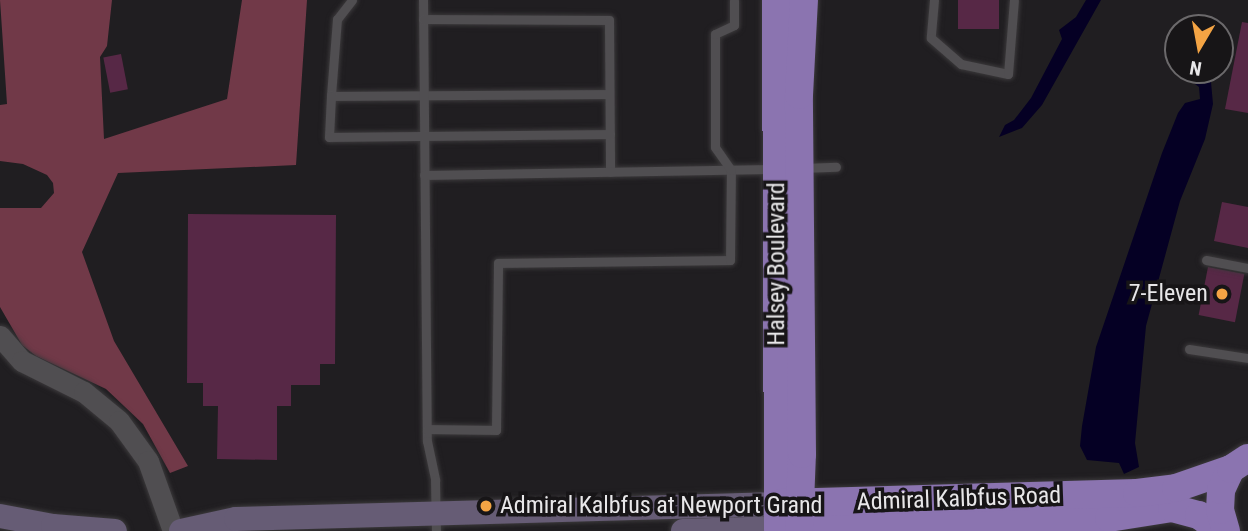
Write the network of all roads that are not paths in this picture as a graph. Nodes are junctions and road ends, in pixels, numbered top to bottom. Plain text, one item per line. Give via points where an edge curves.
1 (352, 0) edge
2 (423, 0) edge
3 (734, 0) edge
4 (776, 0) edge
5 (804, 0) edge
6 (934, 0) edge
7 (1014, 0) edge
8 (423, 19) junction
9 (610, 94) junction
10 (331, 96) junction
11 (423, 96) junction
12 (610, 134) junction
13 (424, 136) junction
14 (836, 167) dead end
15 (788, 168) junction
16 (731, 170) junction
17 (610, 172) junction
18 (424, 175) junction
19 (1206, 260) dead end
20 (1248, 268) edge
21 (0, 335) edge
22 (1189, 349) dead end
23 (1248, 358) edge
24 (427, 429) junction
25 (1240, 464) edge
26 (0, 516) edge
27 (1135, 516) junction
28 (789, 521) edge
29 (436, 523) edge
30 (989, 527) edge
31 (115, 531) edge
32 (173, 531) edge
33 (181, 531) edge
34 (683, 531) edge
35 (1190, 531) edge
36 (1220, 531) edge
37 (1226, 531) edge

1 - 10 lane via 337,19
2 - 8 lane
3 - 16 lane via 734,25 715,34 715,147
4 - 15 highway, Halsey Boulevard
5 - 15 highway, Halsey Boulevard
6 - 7 lane via 931,38 961,64 1008,74
8 - 9 lane via 609,19
8 - 11 lane
9 - 11 lane
9 - 12 lane
10 - 11 lane
10 - 13 lane via 329,138
11 - 13 lane
12 - 13 lane
12 - 17 lane
13 - 18 lane
14 - 15 lane
15 - 16 lane
15 - 28 highway, Halsey Boulevard
16 - 17 lane
16 - 24 lane via 730,260 498,263 496,430
17 - 18 lane
18 - 24 lane
19 - 20 lane
21 - 32 street via 22,361 84,392 119,421 148,461
22 - 23 lane
24 - 29 lane
25 - 28 highway, Admiral Kalbfus Road via 1176,488 1137,493
25 - 37 highway via 1219,497
26 - 31 main road
27 - 30 highway, Admiral Kalbfus Road
27 - 35 highway via 1169,521
27 - 36 highway, Admiral Kalbfus Road via 1163,509 1185,510
28 - 29 main road, Admiral Kalbfus Road
28 - 30 highway, Admiral Kalbfus Road
28 - 34 main road, Admiral Kalbfus Road
29 - 33 main road, Admiral Kalbfus Road via 236,519

